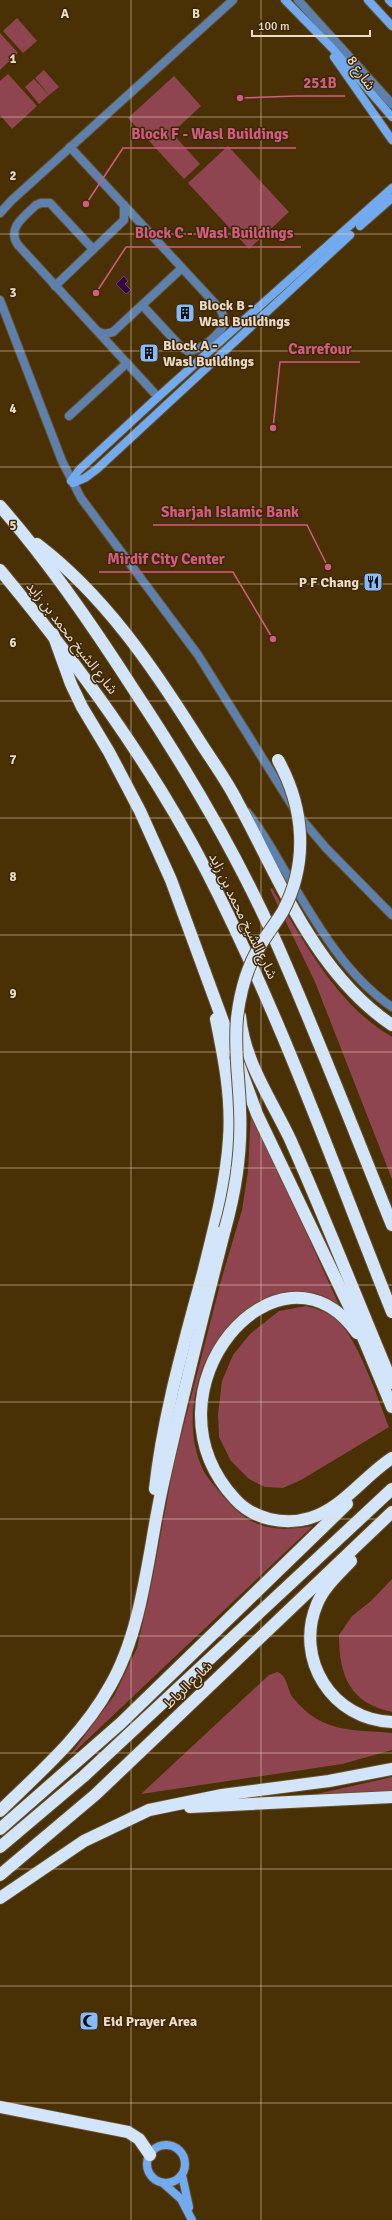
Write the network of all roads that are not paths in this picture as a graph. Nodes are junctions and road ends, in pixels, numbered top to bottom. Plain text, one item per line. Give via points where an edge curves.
1 (232, 0) edge
2 (286, 0) edge
3 (298, 0) edge
4 (389, 0) edge
5 (371, 3) edge
6 (392, 3) edge
7 (392, 17) edge
8 (392, 26) edge
9 (322, 40) junction
10 (392, 104) edge
11 (392, 117) edge
12 (392, 140) edge
13 (70, 147) junction
14 (392, 185) edge
15 (392, 188) edge
16 (390, 198) edge
17 (12, 200) junction
18 (124, 205) junction
19 (0, 207) edge
20 (0, 214) edge
21 (124, 220) junction
22 (139, 220) junction
23 (93, 249) junction
24 (182, 268) junction
25 (55, 286) junction
26 (282, 287) junction
27 (0, 300) edge
28 (142, 305) junction
29 (248, 329) junction
30 (98, 332) junction
31 (205, 356) junction
32 (127, 363) junction
33 (158, 396) junction
34 (157, 413) junction
35 (69, 416) dead end
36 (72, 482) junction
37 (0, 506) edge
38 (27, 536) junction
39 (0, 570) edge
40 (53, 634) junction
41 (278, 760) dead end
42 (237, 800) junction
43 (392, 915) edge
44 (207, 976) junction
45 (239, 1005) junction
46 (392, 1007) edge
47 (392, 1025) edge
48 (392, 1225) edge
49 (392, 1312) edge
50 (371, 1356) junction
51 (392, 1383) edge
52 (392, 1407) edge
53 (392, 1459) edge
54 (392, 1489) edge
55 (392, 1512) edge
56 (363, 1539) junction
57 (147, 1566) junction
58 (392, 1722) edge
59 (392, 1769) edge
60 (392, 1797) edge
61 (149, 1810) junction
62 (0, 1811) edge
63 (0, 1829) edge
64 (0, 1847) edge
65 (0, 1876) edge
66 (0, 1898) edge
67 (0, 2107) edge
68 (150, 2154) junction
69 (182, 2175) junction
70 (163, 2183) junction
71 (192, 2219) edge

1 - 13 street
2 - 9 street, شارع 8
3 - 10 street
4 - 6 street
5 - 7 street
5 - 8 street
9 - 11 street, شارع 8
9 - 12 street, شارع 8
13 - 17 street
13 - 18 street
14 - 16 street
15 - 16 street
16 - 26 street
16 - 29 street
17 - 19 street
17 - 20 street
18 - 21 street
18 - 22 street
21 - 22 street
21 - 23 street
22 - 24 street
23 - 25 street
23 - 25 street via 50,203 40,203 27,215 14,229 15,240
24 - 28 street
24 - 28 street via 224,317 222,327 201,347 193,351 184,349
25 - 30 street
26 - 29 street via 250,320
26 - 31 street
27 - 36 street
28 - 30 street via 113,332
29 - 34 street
30 - 32 street
31 - 33 street
31 - 34 street via 198,368 159,403
32 - 33 street
32 - 35 street
33 - 36 street via 79,470
34 - 36 street via 91,474
36 - 43 street via 87,506 198,655 298,815 326,848
37 - 38 highway, شارع الشيخ محمد بن زايد
38 - 42 highway via 80,581 125,632 163,683
38 - 48 highway, شارع الشيخ محمد بن زايد via 111,654 156,724 199,794 238,867 276,941
39 - 40 highway, شارع الشيخ محمد بن زايد
40 - 44 highway via 79,702 109,752 171,880
40 - 49 highway, شارع الشيخ محمد بن زايد via 108,709 159,788 209,876 246,952
41 - 45 highway, bridge via 290,784 297,809 299,861 289,899 250,965
42 - 46 street via 262,831 343,960 365,985
42 - 47 highway via 324,957 358,998
44 - 50 highway via 257,1114
44 - 57 highway via 228,1084 228,1154 216,1220 163,1430
45 - 51 highway, bridge via 242,1032 250,1058 289,1138
45 - 57 highway, bridge via 236,1044 240,1150 235,1190 172,1440
50 - 52 highway
50 - 53 highway via 347,1320 327,1304 300,1297 265,1306 236,1327 213,1360 201,1398 203,1439 217,1476 237,1501 268,1519 286,1522 303,1520 325,1512
53 - 63 highway via 120,1723
54 - 64 highway, شارع الرباط via 84,1776
55 - 56 highway, شارع الرباط
56 - 58 highway via 358,1554 326,1586 317,1604 310,1632 311,1652 320,1680 338,1702 364,1717
56 - 65 highway, شارع الرباط via 95,1795
57 - 62 highway via 128,1646 100,1704 61,1751
59 - 61 highway via 329,1781 222,1795
60 - 61 highway
61 - 66 highway via 84,1841
67 - 68 highway via 128,2132 139,2139
68 - 69 street via 164,2145 176,2147 181,2151 185,2162
68 - 70 street via 148,2168 156,2180
69 - 70 street via 177,2180
69 - 71 street
70 - 71 street via 181,2199

